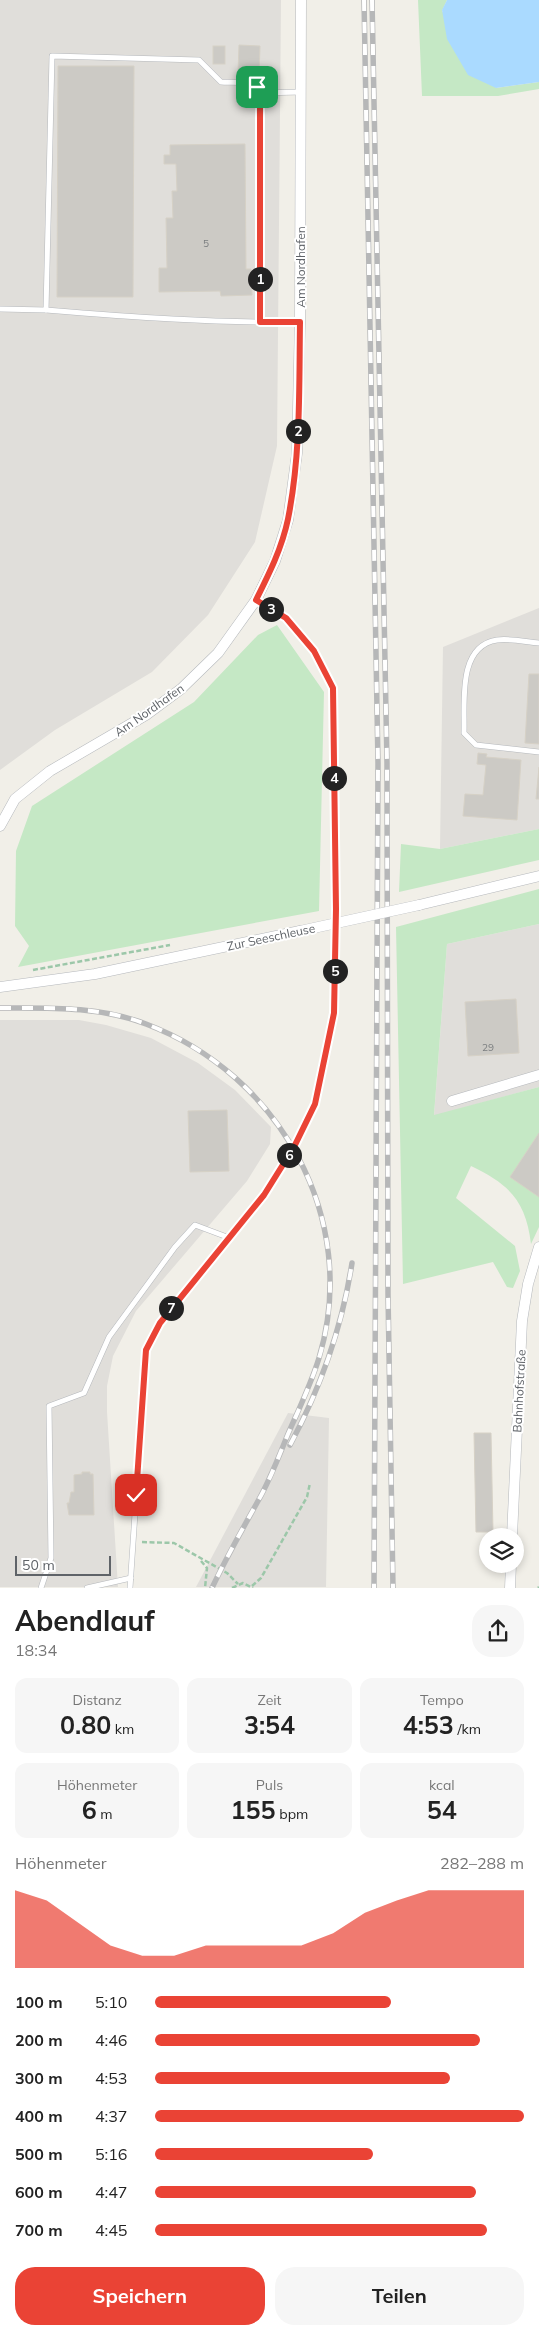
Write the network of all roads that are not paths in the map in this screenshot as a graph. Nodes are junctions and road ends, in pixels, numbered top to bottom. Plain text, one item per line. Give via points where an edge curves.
1 (301, 0) edge
2 (301, 92) junction
3 (260, 94) junction
4 (0, 309) edge
5 (46, 310) junction
6 (260, 322) junction
7 (300, 322) junction
8 (256, 600) junction
9 (539, 643) edge
10 (539, 752) edge
11 (0, 826) edge
12 (539, 876) edge
13 (0, 987) edge
14 (539, 1075) edge
15 (452, 1101) dead end
16 (227, 1237) junction
17 (539, 1247) edge
18 (512, 1528) edge
19 (511, 1573) edge
20 (131, 1578) junction
21 (41, 1588) edge
22 (87, 1588) edge
23 (130, 1588) edge
24 (510, 1588) edge

1 - 2 street, Am Nordhafen
2 - 3 lane
2 - 7 street, Am Nordhafen
3 - 5 lane via 252,84 221,82 199,60 52,56
3 - 6 lane
4 - 5 lane
5 - 6 lane
6 - 7 lane
7 - 8 street, Am Nordhafen via 297,452 288,520 275,561
8 - 11 street, Am Nordhafen via 218,653 181,689 146,715 50,771 15,800
8 - 16 lane via 286,618 314,651 333,688 334,1013 315,1104 294,1147 264,1195
9 - 10 lane via 498,640 487,643 473,654 467,671 464,733 476,745
12 - 13 street, Zur Seeschleuse, bridge via 95,974
14 - 15 street
16 - 20 lane via 160,1323 146,1350
16 - 21 lane via 195,1226 175,1247 109,1337 84,1393 49,1406 51,1558
17 - 18 street, Bahnhofstraße via 522,1321
19 - 24 street
20 - 22 lane
20 - 23 lane

